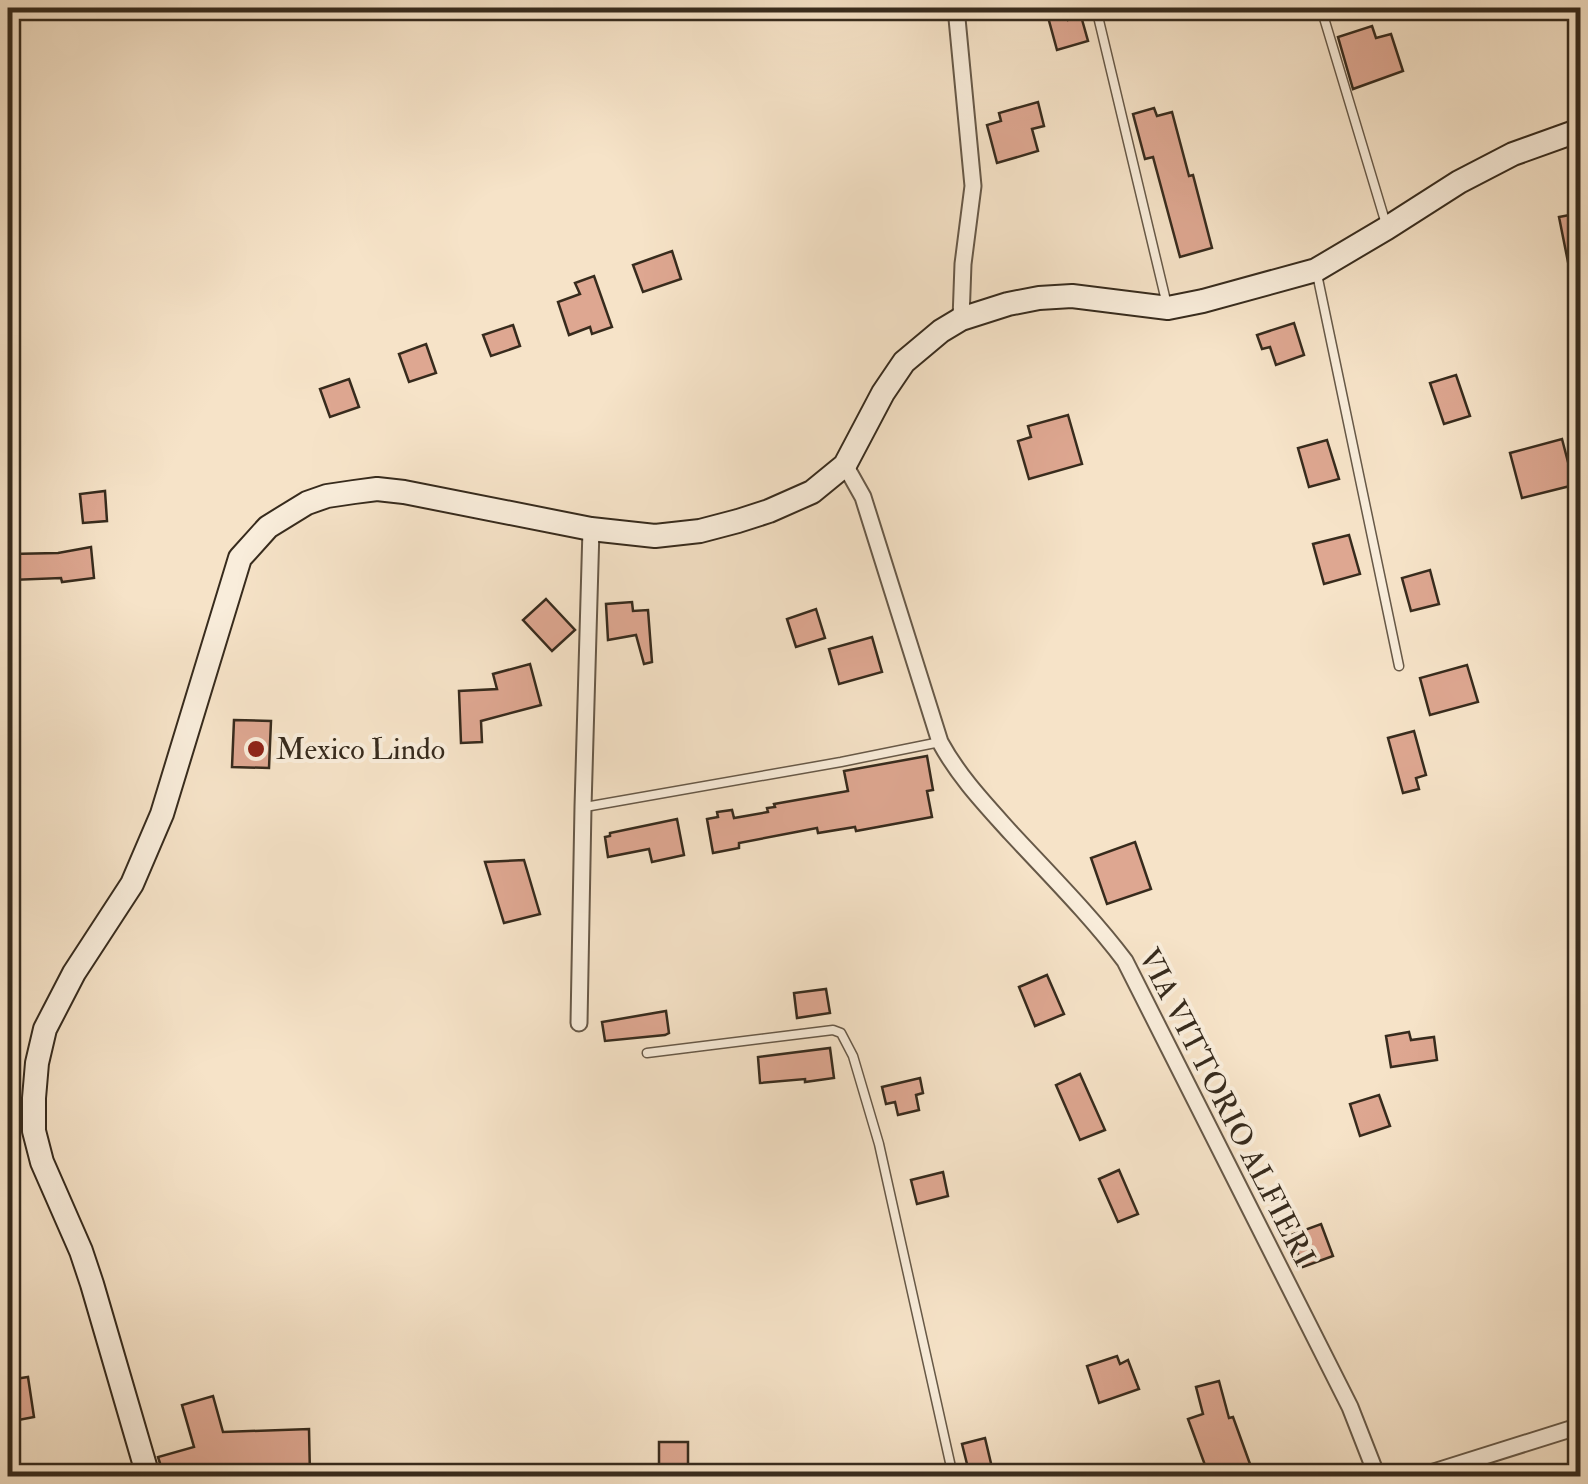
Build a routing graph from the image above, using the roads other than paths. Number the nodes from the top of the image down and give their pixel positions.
1 (956, 8) edge
2 (1096, 8) edge
3 (1321, 8) edge
4 (1580, 130) edge
5 (1387, 228) junction
6 (1316, 270) junction
7 (1168, 308) junction
8 (961, 319) junction
9 (845, 465) junction
10 (591, 529) junction
11 (1399, 666) dead end
12 (940, 742) junction
13 (583, 807) junction
14 (580, 1023) dead end
15 (647, 1054) dead end
16 (1580, 1426) edge
17 (148, 1476) edge
18 (953, 1476) edge
19 (1377, 1476) edge
20 (1424, 1476) edge

1 - 8 street
2 - 7 lane
3 - 5 lane
4 - 5 main road
5 - 6 main road
6 - 7 main road
6 - 11 lane
7 - 8 main road
8 - 9 main road
9 - 10 main road
9 - 12 street, VIA VITTORIO ALFIERI
10 - 13 street
10 - 17 main road
12 - 13 lane
12 - 19 street, VIA VITTORIO ALFIERI
13 - 14 street
15 - 18 lane
16 - 20 street

